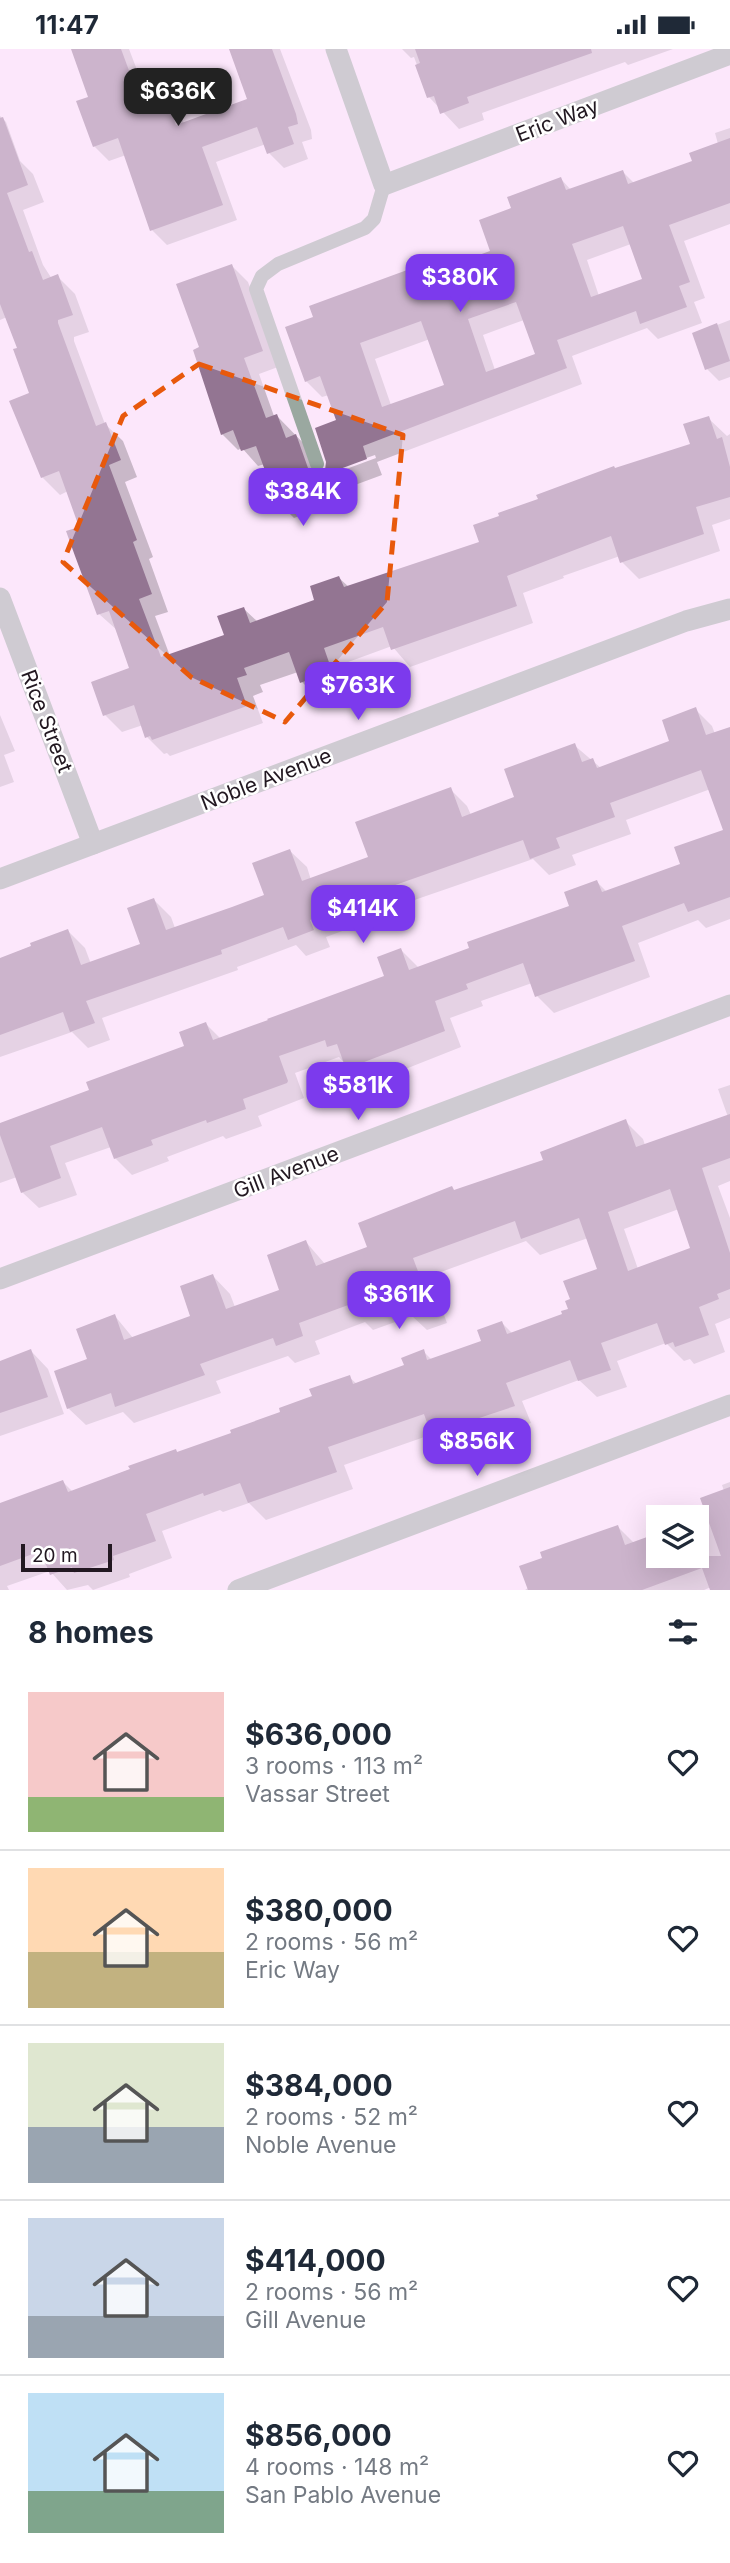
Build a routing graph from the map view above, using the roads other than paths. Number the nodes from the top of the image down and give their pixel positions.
1 (336, 49) edge
2 (730, 54) edge
3 (384, 185) junction
4 (317, 464) dead end
5 (0, 598) edge
6 (730, 609) edge
7 (93, 844) junction
8 (0, 879) edge
9 (730, 1005) edge
10 (0, 1279) edge
11 (730, 1405) edge
12 (238, 1590) edge

1 - 3 street
2 - 3 street, Eric Way
3 - 4 lane
5 - 7 street, Rice Street
6 - 7 street, Noble Avenue
7 - 8 street, Noble Avenue
9 - 10 street, Gill Avenue
11 - 12 street

